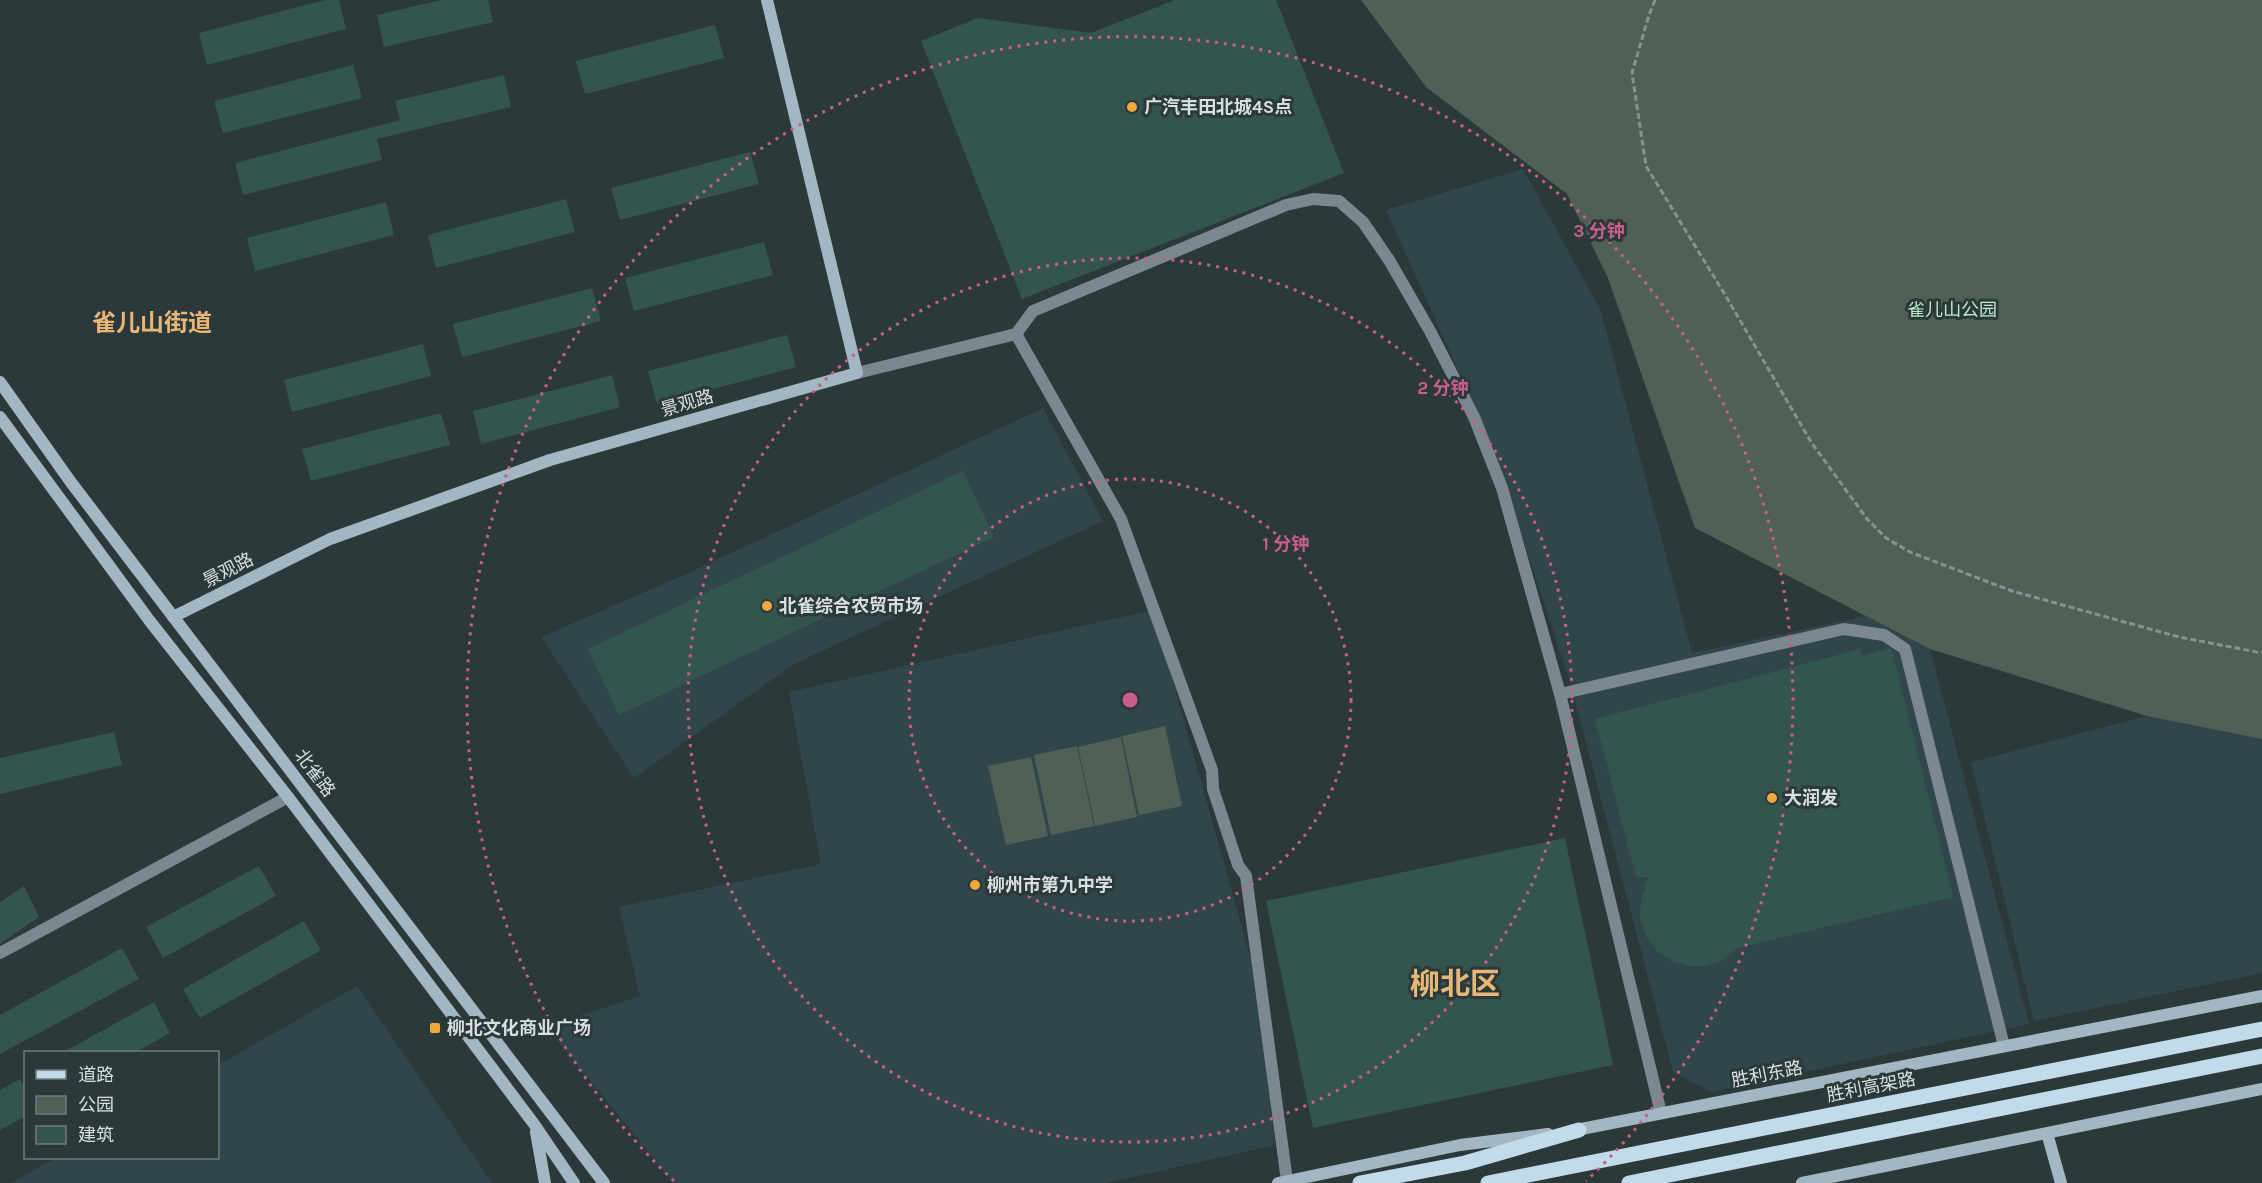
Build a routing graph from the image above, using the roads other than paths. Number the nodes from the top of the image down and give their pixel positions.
1 (767, 0) edge
2 (1016, 334) junction
3 (857, 373) junction
4 (0, 382) edge
5 (0, 417) edge
6 (173, 617) junction
7 (1560, 694) junction
8 (288, 797) junction
9 (0, 952) edge
10 (2262, 996) edge
11 (2262, 1029) edge
12 (2004, 1046) junction
13 (2262, 1056) edge
14 (2262, 1089) edge
15 (1660, 1113) junction
16 (534, 1124) junction
17 (1579, 1130) junction
18 (2047, 1133) junction
19 (1283, 1182) edge
20 (545, 1183) edge
21 (574, 1183) edge
22 (604, 1183) edge
23 (1360, 1183) edge
24 (1488, 1183) edge
25 (1629, 1183) edge
26 (1802, 1183) edge
27 (2061, 1183) edge

1 - 3 street
2 - 3 street
2 - 7 street
2 - 19 street
3 - 6 street, 景观路
4 - 6 street, 北雀路
5 - 8 street, 北雀路
6 - 22 street, 北雀路
7 - 12 street
7 - 15 street
8 - 9 street
8 - 16 street, 北雀路
10 - 12 street, 胜利东路
11 - 24 main road, 胜利高架路
12 - 15 street, 胜利东路
13 - 25 main road
14 - 18 street
15 - 17 street, 胜利东路
16 - 20 street
16 - 21 street, 北雀路
17 - 19 street, 胜利东路
17 - 23 main road
18 - 26 street
18 - 27 street

